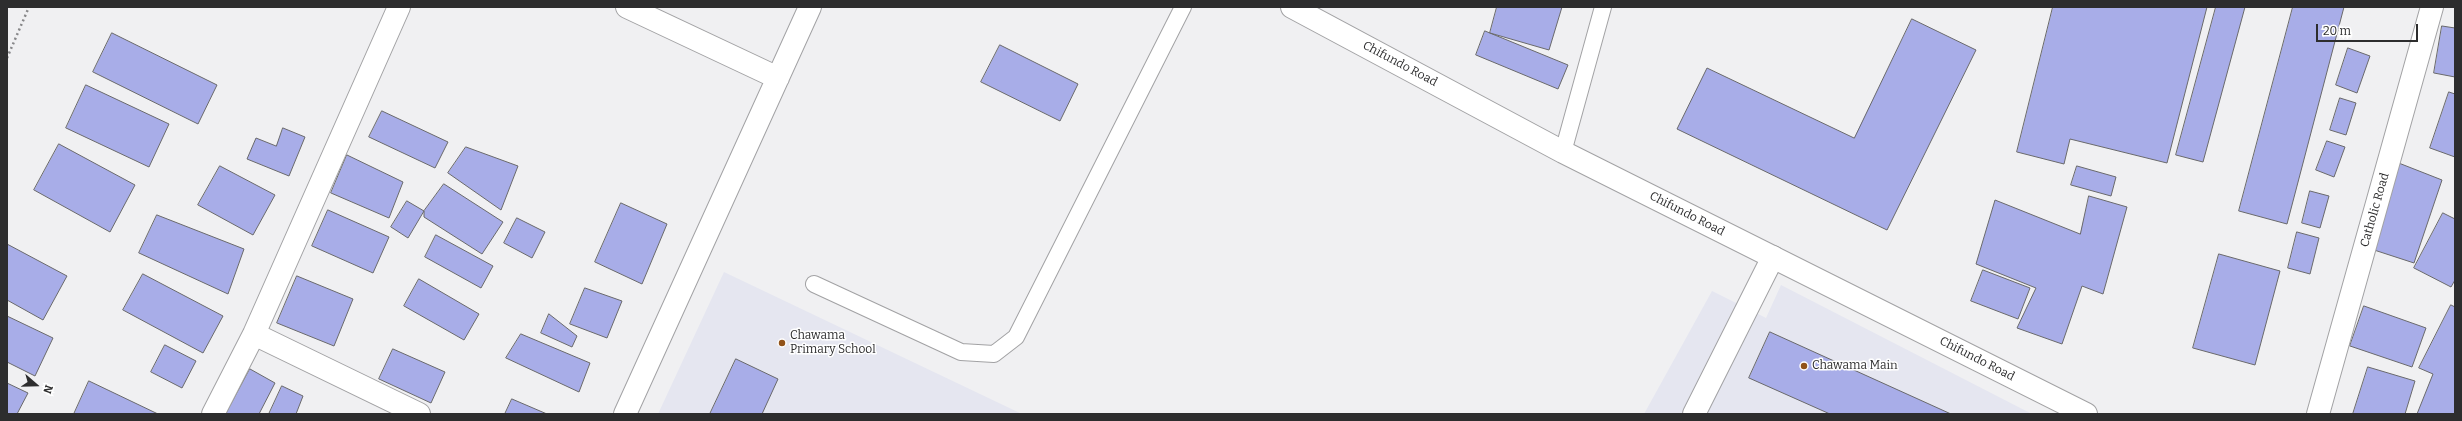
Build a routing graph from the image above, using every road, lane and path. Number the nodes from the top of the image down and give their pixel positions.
1 (29, 7) edge
2 (399, 7) edge
3 (627, 7) edge
4 (810, 7) edge
5 (1183, 7) edge
6 (1292, 7) edge
7 (1604, 7) edge
8 (2432, 7) edge
9 (7, 58) edge
10 (778, 78) junction
11 (1563, 152) junction
12 (1773, 257) junction
13 (814, 284) dead end
14 (254, 334) junction
15 (213, 414) edge
16 (419, 414) edge
17 (625, 414) edge
18 (1694, 414) edge
19 (2086, 414) edge
20 (2318, 414) edge

1 - 9 path
2 - 14 street
3 - 10 street
4 - 10 street
5 - 13 lane
6 - 11 street, Chifundo Road
7 - 11 lane
8 - 20 street, Catholic Road
10 - 17 street
11 - 12 street, Chifundo Road
12 - 18 street
12 - 19 street, Chifundo Road
14 - 15 street
14 - 16 street

